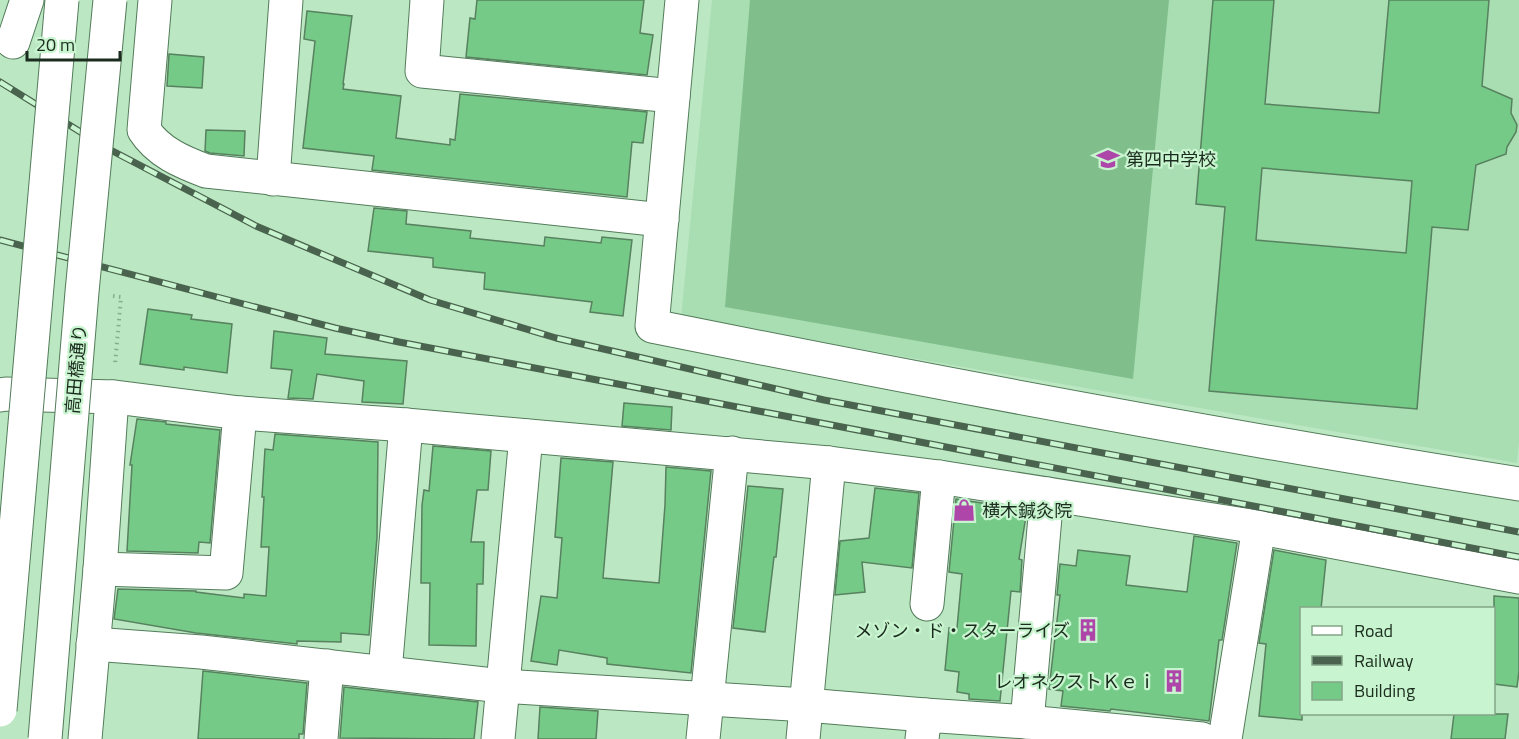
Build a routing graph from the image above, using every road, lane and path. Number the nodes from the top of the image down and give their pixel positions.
1 (27, 0) edge
2 (62, 0) edge
3 (110, 0) edge
4 (154, 0) edge
5 (286, 0) edge
6 (427, 0) edge
7 (682, 0) edge
8 (13, 42) dead end
9 (673, 96) junction
10 (273, 178) junction
11 (662, 220) junction
12 (104, 294) dead end
13 (0, 394) edge
14 (112, 397) junction
15 (240, 413) junction
16 (406, 425) junction
17 (526, 436) junction
18 (732, 453) junction
19 (829, 463) junction
20 (939, 477) junction
21 (1519, 484) edge
22 (1047, 494) junction
23 (1259, 527) junction
24 (100, 569) junction
25 (1519, 577) edge
26 (927, 604) dead end
27 (93, 644) junction
28 (327, 666) junction
29 (385, 672) junction
30 (502, 686) junction
31 (707, 700) junction
32 (806, 705) junction
33 (0, 710) edge
34 (1026, 722) junction
35 (924, 727) edge
36 (45, 739) edge
37 (85, 739) edge
38 (321, 739) edge
39 (498, 739) edge
40 (703, 739) edge
41 (803, 739) edge
42 (1202, 739) edge
43 (1225, 739) edge

1 - 8 main road
2 - 33 main road, bridge
3 - 36 main road, 高田橋通り, bridge
4 - 10 main road
5 - 10 main road
6 - 9 main road
7 - 9 main road
9 - 11 main road
10 - 11 main road
11 - 21 main road
12 - 14 path
13 - 14 main road
14 - 15 main road
14 - 24 main road
15 - 16 main road
15 - 24 main road
16 - 17 main road
16 - 29 main road
17 - 18 main road
17 - 30 main road
18 - 19 main road
18 - 31 main road
19 - 20 main road
19 - 32 main road
20 - 22 main road
20 - 26 main road
22 - 23 main road
22 - 34 main road
23 - 25 main road
23 - 43 main road
24 - 27 main road
27 - 28 main road
27 - 37 main road
28 - 29 main road
28 - 38 main road
29 - 30 main road
30 - 31 main road
30 - 39 main road
31 - 32 main road
31 - 40 main road
32 - 35 main road
32 - 41 main road
34 - 35 main road
34 - 42 main road

